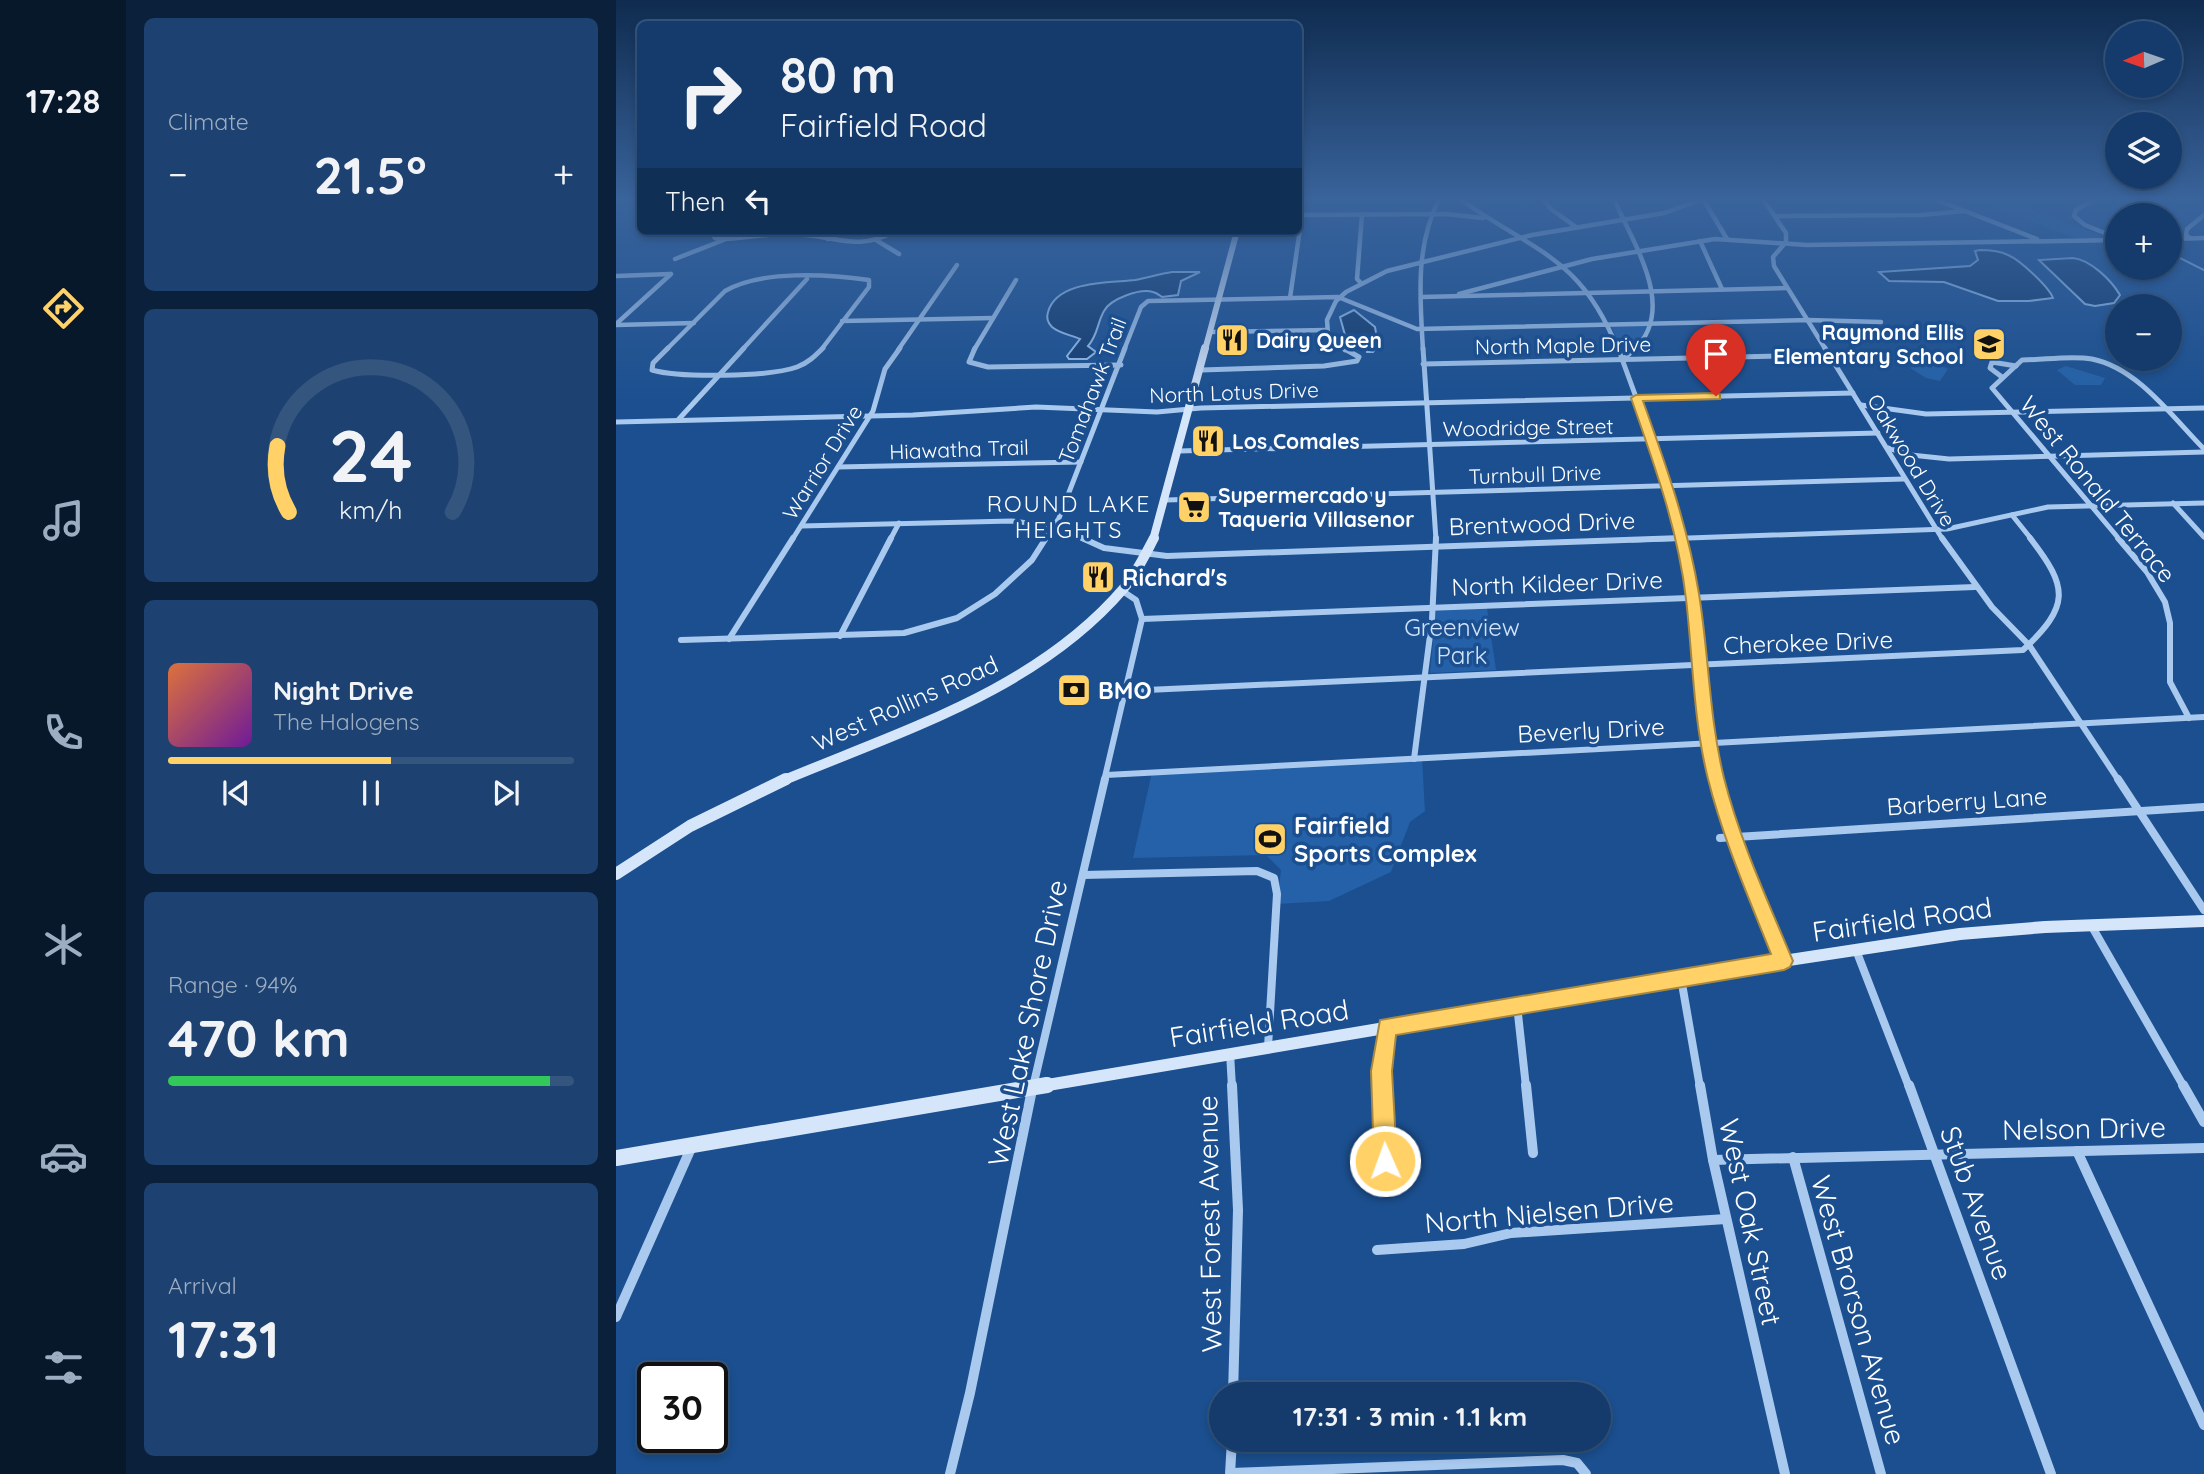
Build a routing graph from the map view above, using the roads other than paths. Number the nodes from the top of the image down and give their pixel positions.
1 (955, 268) edge
2 (1228, 268) edge
3 (1294, 268) edge
4 (1358, 268) edge
5 (1398, 268) edge
6 (1420, 268) edge
7 (1556, 268) edge
8 (1565, 268) edge
9 (1641, 268) edge
10 (1712, 268) edge
11 (1776, 268) edge
12 (616, 276) edge
13 (807, 279) junction
14 (1017, 281) dead end
15 (1361, 283) junction
16 (1787, 288) junction
17 (1722, 289) junction
18 (1650, 290) junction
19 (1587, 292) junction
20 (1459, 294) junction
21 (1340, 297) junction
22 (1421, 297) junction
23 (1290, 298) junction
24 (1220, 299) junction
25 (993, 318) junction
26 (920, 320) junction
27 (1808, 320) junction
28 (842, 321) junction
29 (1881, 322) dead end
30 (694, 323) junction
31 (1652, 323) junction
32 (616, 324) edge
33 (1607, 324) junction
34 (1422, 328) junction
35 (1327, 330) junction
36 (1211, 332) junction
37 (1830, 355) junction
38 (1623, 360) junction
39 (1423, 364) junction
40 (1121, 365) junction
41 (2015, 366) junction
42 (1201, 370) junction
43 (722, 372) junction
44 (2003, 377) junction
45 (1853, 393) junction
46 (1636, 398) junction
47 (1426, 402) junction
48 (1861, 405) junction
49 (2204, 408) edge
50 (1102, 409) junction
51 (1190, 409) junction
52 (2162, 409) junction
53 (2012, 412) junction
54 (870, 416) junction
55 (678, 420) junction
56 (616, 422) edge
57 (1878, 433) junction
58 (1651, 440) junction
59 (1430, 445) junction
60 (1887, 447) junction
61 (2204, 451) edge
62 (1179, 452) junction
63 (2050, 456) junction
64 (1081, 461) junction
65 (838, 467) junction
66 (1904, 479) junction
67 (1667, 486) junction
68 (1434, 492) junction
69 (1166, 500) junction
70 (2173, 503) junction
71 (2204, 503) edge
72 (2091, 504) junction
73 (2012, 515) junction
74 (899, 523) junction
75 (801, 526) junction
76 (1054, 526) junction
77 (1936, 529) junction
78 (2204, 537) edge
79 (1683, 538) junction
80 (1436, 546) junction
81 (1147, 555) junction
82 (1975, 587) junction
83 (1121, 590) junction
84 (1693, 597) junction
85 (1433, 607) junction
86 (1142, 620) junction
87 (840, 636) junction
88 (729, 639) junction
89 (681, 640) dead end
90 (2029, 645) junction
91 (1699, 665) junction
92 (1425, 677) junction
93 (1125, 691) junction
94 (2204, 717) edge
95 (2189, 718) junction
96 (2080, 724) junction
97 (1709, 743) junction
98 (1413, 758) junction
99 (1106, 775) junction
100 (2204, 807) edge
101 (2138, 811) junction
102 (1733, 836) junction
103 (1720, 838) dead end
104 (616, 874) edge
105 (1083, 875) junction
106 (2204, 909) edge
107 (2204, 921) edge
108 (2091, 925) junction
109 (1856, 950) junction
110 (1784, 961) junction
111 (1681, 978) junction
112 (1517, 1005) junction
113 (1387, 1027) junction
114 (1268, 1047) junction
115 (1230, 1053) junction
116 (1033, 1086) junction
117 (2204, 1122) edge
118 (692, 1145) junction
119 (2204, 1148) edge
120 (2077, 1151) junction
121 (1533, 1153) dead end
122 (1935, 1153) junction
123 (1793, 1157) junction
124 (616, 1158) edge
125 (1713, 1160) junction
126 (1385, 1161) dead end
127 (1726, 1219) junction
128 (1377, 1250) dead end
129 (616, 1317) edge
130 (1233, 1382) edge
131 (2204, 1425) edge
132 (1231, 1452) edge
133 (1586, 1473) edge
134 (950, 1474) edge
135 (1230, 1474) edge
136 (1785, 1474) edge
137 (1881, 1474) edge
138 (2051, 1474) edge

1 - 26 street, Warrior Drive
2 - 24 main road, West Rollins Road
3 - 23 street
4 - 15 street
5 - 15 street
6 - 22 street
7 - 20 street
8 - 19 street
9 - 18 street
10 - 17 street
11 - 16 street, Oakwood Drive
12 - 32 street
13 - 28 street
13 - 30 street
13 - 43 street
14 - 25 street
15 - 21 street
16 - 17 street
16 - 27 street, Oakwood Drive
17 - 18 street
18 - 19 street
18 - 31 street
19 - 20 street
19 - 33 street
20 - 22 street
21 - 23 street
21 - 34 street
21 - 35 street
22 - 34 street
23 - 24 street
24 - 36 main road, West Rollins Road
24 - 40 street, Tomahawk Trail
25 - 26 street
25 - 40 street
26 - 28 street
26 - 54 street, Warrior Drive
27 - 29 street
27 - 31 street
27 - 37 street, Oakwood Drive
28 - 43 street
30 - 32 street
30 - 43 street
31 - 33 street
31 - 38 street
33 - 34 street
33 - 38 street
34 - 39 street
35 - 36 street
35 - 42 street
36 - 42 main road, West Rollins Road
37 - 38 street, North Maple Drive
37 - 45 street, Oakwood Drive
38 - 39 street, North Maple Drive
38 - 46 street
39 - 47 street
40 - 50 street, Tomahawk Trail
41 - 44 street, West Ronald Terrace
41 - 44 street
41 - 52 street, West Ronald Terrace
42 - 51 main road, West Rollins Road
43 - 55 street
44 - 53 street, West Ronald Terrace
45 - 46 street, North Lotus Drive
45 - 48 street, Oakwood Drive
46 - 47 street, North Lotus Drive
46 - 58 street
47 - 51 street, North Lotus Drive
47 - 59 street
48 - 53 street
48 - 57 street, Oakwood Drive
49 - 52 street
50 - 51 street, North Lotus Drive
50 - 54 street, North Lotus Drive
50 - 64 street, Tomahawk Trail
51 - 62 main road, West Rollins Road
52 - 53 street
52 - 61 street
53 - 63 street, West Ronald Terrace
54 - 55 street, North Lotus Drive
54 - 65 street, Warrior Drive
55 - 56 street, North Lotus Drive
57 - 58 street, Woodridge Street
57 - 60 street, Oakwood Drive
58 - 59 street, Woodridge Street
58 - 67 street
59 - 62 street, Woodridge Street
59 - 68 street
60 - 63 street
60 - 66 street, Oakwood Drive
61 - 63 street
62 - 69 main road, West Rollins Road
63 - 72 street, West Ronald Terrace
64 - 65 street, Hiawatha Trail
64 - 76 street, Tomahawk Trail
65 - 75 street, Warrior Drive
66 - 67 street, Turnbull Drive
66 - 77 street, Oakwood Drive
67 - 68 street, Turnbull Drive
67 - 79 street
68 - 69 street, Turnbull Drive
68 - 80 street
69 - 81 main road, West Rollins Road
70 - 71 street, Brentwood Drive
70 - 72 street, Brentwood Drive
70 - 78 street
72 - 73 street, Brentwood Drive
72 - 95 street, West Ronald Terrace
73 - 77 street, Brentwood Drive
73 - 90 street
74 - 75 street, Brentwood Drive
74 - 76 street, Brentwood Drive
74 - 87 street
75 - 88 street, Warrior Drive
76 - 81 street, Brentwood Drive
76 - 87 street, Tomahawk Trail
77 - 79 street, Brentwood Drive
77 - 82 street, Oakwood Drive
79 - 80 street, Brentwood Drive
79 - 84 street
80 - 81 street, Brentwood Drive
80 - 85 street
81 - 83 main road, West Rollins Road
82 - 84 street, North Kildeer Drive
82 - 90 street, Oakwood Drive
83 - 86 street
83 - 104 main road, West Rollins Road
84 - 85 street, North Kildeer Drive
84 - 91 street
85 - 86 street, North Kildeer Drive
85 - 92 street
86 - 93 street, West Lake Shore Drive
87 - 88 street, Tomahawk Trail
88 - 89 street, Tomahawk Trail
90 - 91 street, Cherokee Drive
90 - 96 street, Oakwood Drive
91 - 92 street, Cherokee Drive
91 - 97 street
92 - 93 street, Cherokee Drive
92 - 98 street
93 - 99 street, West Lake Shore Drive
94 - 95 street, Beverly Drive
95 - 96 street, Beverly Drive
96 - 97 street, Beverly Drive
96 - 101 street, Oakwood Drive
97 - 98 street, Beverly Drive
97 - 102 street
98 - 99 street, Beverly Drive
99 - 105 street, West Lake Shore Drive
100 - 101 street, Barberry Lane
101 - 102 street, Barberry Lane
101 - 106 street, Oakwood Drive
102 - 103 street, Barberry Lane
102 - 110 street
105 - 114 street
105 - 116 street, West Lake Shore Drive
107 - 108 main road, Fairfield Road
108 - 109 main road, Fairfield Road
108 - 117 street
109 - 110 main road, Fairfield Road
109 - 122 street, Stub Avenue
110 - 111 main road, Fairfield Road
111 - 112 main road, Fairfield Road
111 - 125 street, West Oak Street
112 - 113 main road, Fairfield Road
112 - 121 street
113 - 114 main road, Fairfield Road
113 - 126 street
114 - 115 main road, Fairfield Road
115 - 116 main road, Fairfield Road
115 - 130 street, West Forest Avenue
116 - 118 main road, Fairfield Road
116 - 134 street, West Lake Shore Drive
118 - 124 main road, Fairfield Road
118 - 129 street
119 - 120 street, Nelson Drive
120 - 122 street, Nelson Drive
120 - 131 street
122 - 123 street, Nelson Drive
122 - 138 street, Stub Avenue
123 - 125 street, Nelson Drive
123 - 137 street, West Brorson Avenue
125 - 127 street, West Oak Street
127 - 128 street, North Nielsen Drive
127 - 136 street, West Oak Street
132 - 135 street
133 - 135 street

